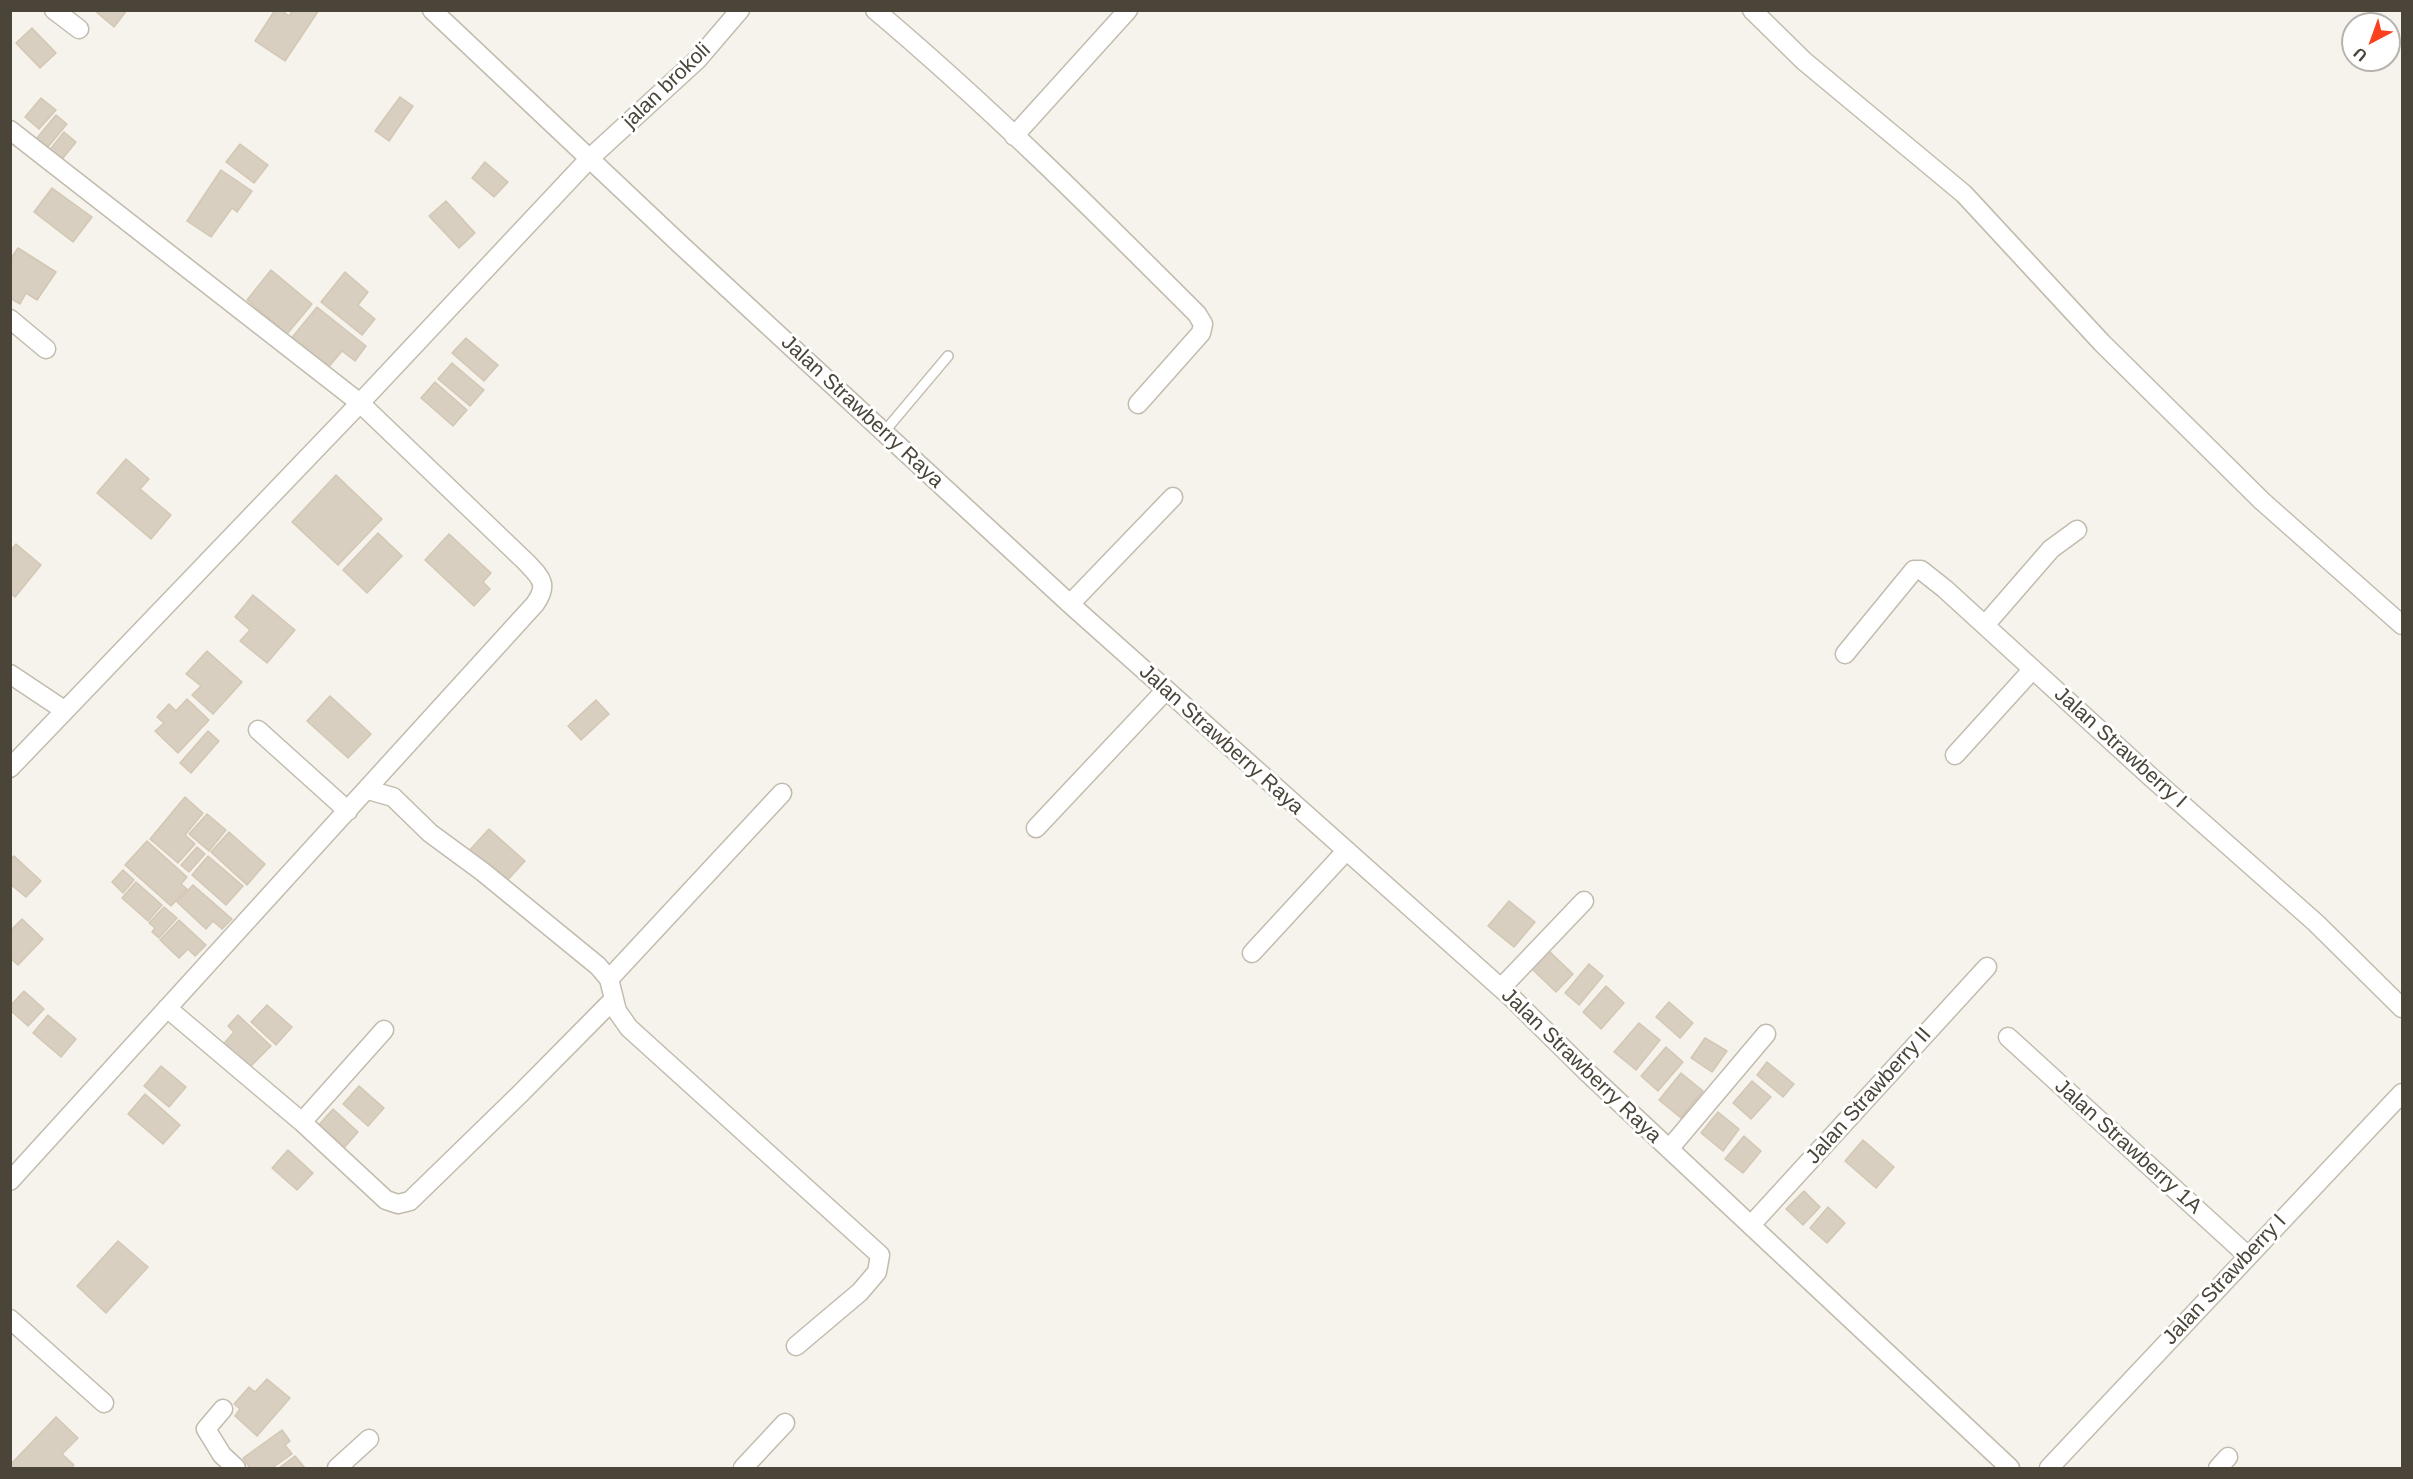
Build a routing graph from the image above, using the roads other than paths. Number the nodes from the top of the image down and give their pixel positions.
1 (54, 10) edge
2 (432, 10) edge
3 (740, 10) edge
4 (875, 10) edge
5 (1128, 10) edge
6 (1752, 10) edge
7 (79, 29) dead end
8 (10, 130) edge
9 (1014, 136) junction
10 (590, 158) junction
11 (10, 319) edge
12 (46, 349) dead end
13 (948, 356) dead end
14 (360, 402) junction
15 (1138, 404) dead end
16 (884, 432) junction
17 (1173, 496) dead end
18 (2078, 530) dead end
19 (1070, 604) junction
20 (1985, 625) junction
21 (2403, 625) edge
22 (1845, 654) dead end
23 (2032, 669) junction
24 (10, 674) edge
25 (1164, 691) junction
26 (64, 710) junction
27 (258, 730) dead end
28 (1954, 755) dead end
29 (10, 768) edge
30 (368, 790) junction
31 (782, 793) dead end
32 (348, 811) junction
33 (1036, 828) dead end
34 (1346, 851) junction
35 (1584, 901) dead end
36 (1252, 953) dead end
37 (1987, 967) dead end
38 (609, 979) junction
39 (1501, 988) junction
40 (613, 999) junction
41 (166, 1008) junction
42 (2403, 1008) edge
43 (384, 1030) dead end
44 (1766, 1034) dead end
45 (2008, 1037) dead end
46 (2403, 1093) edge
47 (302, 1122) junction
48 (1668, 1149) junction
49 (10, 1181) edge
50 (1752, 1225) junction
51 (2248, 1256) junction
52 (10, 1319) edge
53 (796, 1346) dead end
54 (104, 1403) dead end
55 (223, 1409) dead end
56 (785, 1423) dead end
57 (369, 1439) dead end
58 (236, 1468) edge
59 (337, 1468) edge
60 (743, 1468) edge
61 (2010, 1468) edge
62 (2049, 1468) edge

1 - 7 street
2 - 10 street, Jalan Strawberry Raya
3 - 10 street, jalan brokoli
4 - 9 street
5 - 9 street
6 - 21 street
8 - 14 street
9 - 15 street
10 - 14 street, jalan brokoli
10 - 16 street, Jalan Strawberry Raya
11 - 12 street
13 - 16 lane
14 - 26 street, jalan brokoli
14 - 30 street
16 - 19 street, Jalan Strawberry Raya
17 - 19 street
18 - 20 street
19 - 25 street, Jalan Strawberry Raya
20 - 22 street, Jalan Strawberry I
20 - 23 street, Jalan Strawberry I
23 - 28 street
23 - 42 street, Jalan Strawberry I
24 - 26 street
25 - 33 street
25 - 34 street, Jalan Strawberry Raya
26 - 29 street, jalan brokoli
27 - 32 street
30 - 32 street
30 - 38 street
31 - 38 street
32 - 41 street
34 - 36 street
34 - 39 street, Jalan Strawberry Raya
35 - 39 street
37 - 50 street, Jalan Strawberry II
38 - 40 street
39 - 48 street, Jalan Strawberry Raya
40 - 47 street
40 - 53 street
41 - 47 street
41 - 49 street
43 - 47 street
44 - 48 street
45 - 51 street, Jalan Strawberry 1A
46 - 51 street, Jalan Strawberry I
48 - 50 street, Jalan Strawberry Raya
50 - 61 street, Jalan Strawberry Raya
51 - 62 street, Jalan Strawberry I
52 - 54 street
55 - 58 street
56 - 60 street
57 - 59 street

